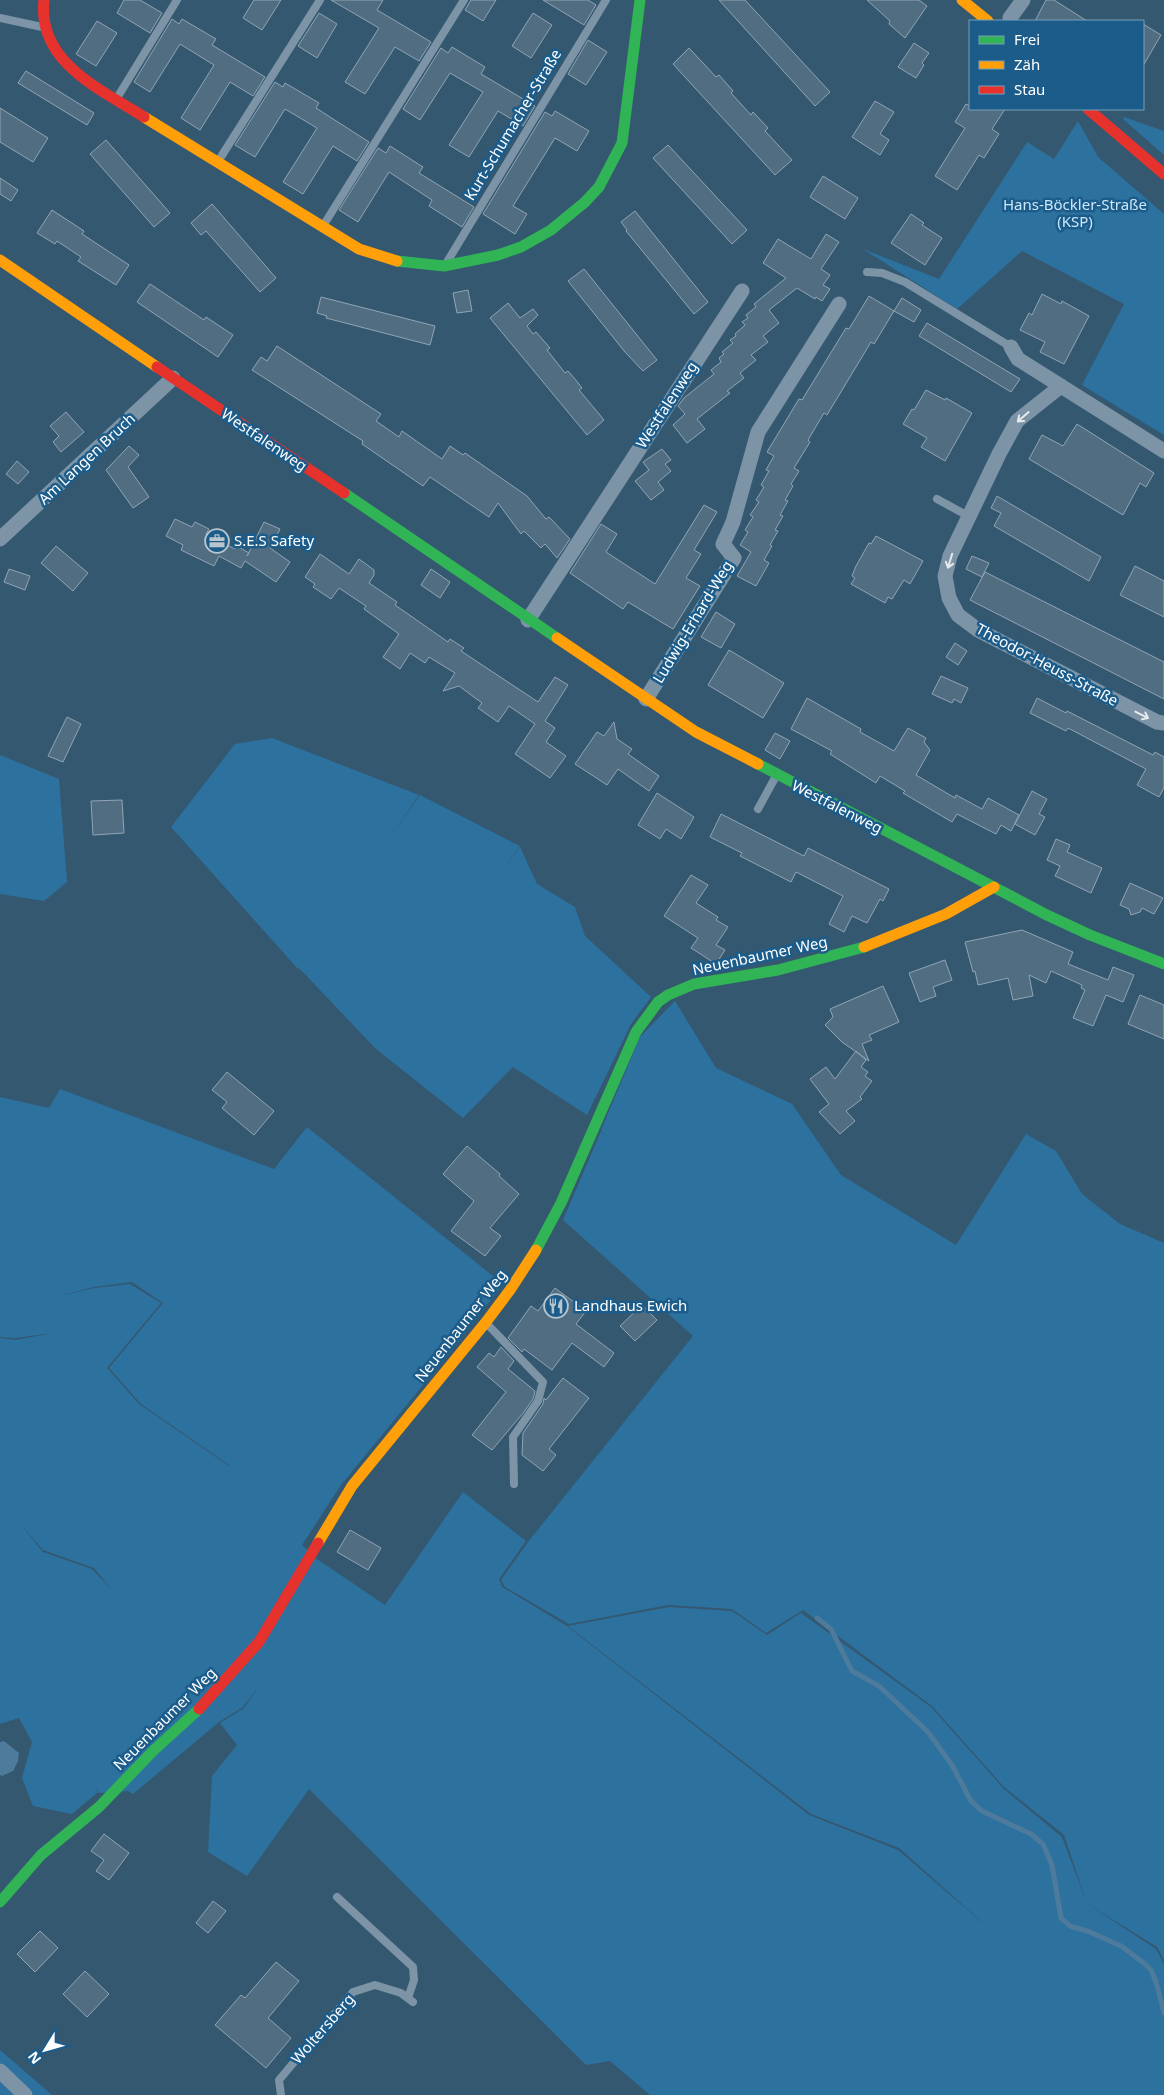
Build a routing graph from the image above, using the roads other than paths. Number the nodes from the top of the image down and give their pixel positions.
1 (44, 0) edge
2 (177, 0) edge
3 (320, 0) edge
4 (464, 0) edge
5 (606, 0) edge
6 (640, 0) edge
7 (962, 0) edge
8 (1023, 0) edge
9 (0, 18) edge
10 (1010, 18) dead end
11 (987, 20) edge
12 (43, 27) junction
13 (116, 99) junction
14 (1089, 110) edge
15 (218, 162) junction
16 (1164, 174) edge
17 (322, 228) junction
18 (0, 260) edge
19 (444, 266) junction
20 (867, 272) dead end
21 (742, 291) dead end
22 (839, 304) dead end
23 (1012, 347) joint
24 (173, 378) junction
25 (1061, 386) junction
26 (1164, 450) edge
27 (937, 499) dead end
28 (970, 517) junction
29 (0, 539) edge
30 (528, 620) junction
31 (646, 699) junction
32 (1164, 724) edge
33 (776, 776) junction
34 (758, 809) dead end
35 (994, 887) junction
36 (1164, 964) edge
37 (486, 1322) junction
38 (514, 1484) dead end
39 (337, 1897) dead end
40 (0, 1902) edge
41 (0, 2071) edge
42 (25, 2095) edge
43 (281, 2095) edge

1 - 12 street
2 - 13 lane
3 - 15 lane
4 - 17 lane
5 - 19 lane, Kurt-Schumacher-Straße
6 - 19 street
7 - 11 street
8 - 10 street
9 - 12 lane
12 - 13 street
13 - 15 street
14 - 16 street
15 - 17 street
17 - 19 street
18 - 24 street, Westfalenweg
20 - 23 lane
21 - 30 street, Westfalenweg
22 - 31 street, Ludwig-Erhard-Weg
23 - 25 street
24 - 29 street, Am Langen Bruch
24 - 30 street, Westfalenweg
25 - 26 street
25 -> 28 street, Theodor-Heuss-Straße
27 - 28 lane
28 -> 32 street, Theodor-Heuss-Straße
30 - 31 street, Westfalenweg
31 - 33 street, Westfalenweg
33 - 34 lane
33 - 35 street, Westfalenweg
35 - 36 street, Westfalenweg
35 - 37 street, Neuenbaumer Weg
37 - 38 lane
37 - 40 street, Neuenbaumer Weg
39 - 43 lane, Woltersberg
41 - 42 street

